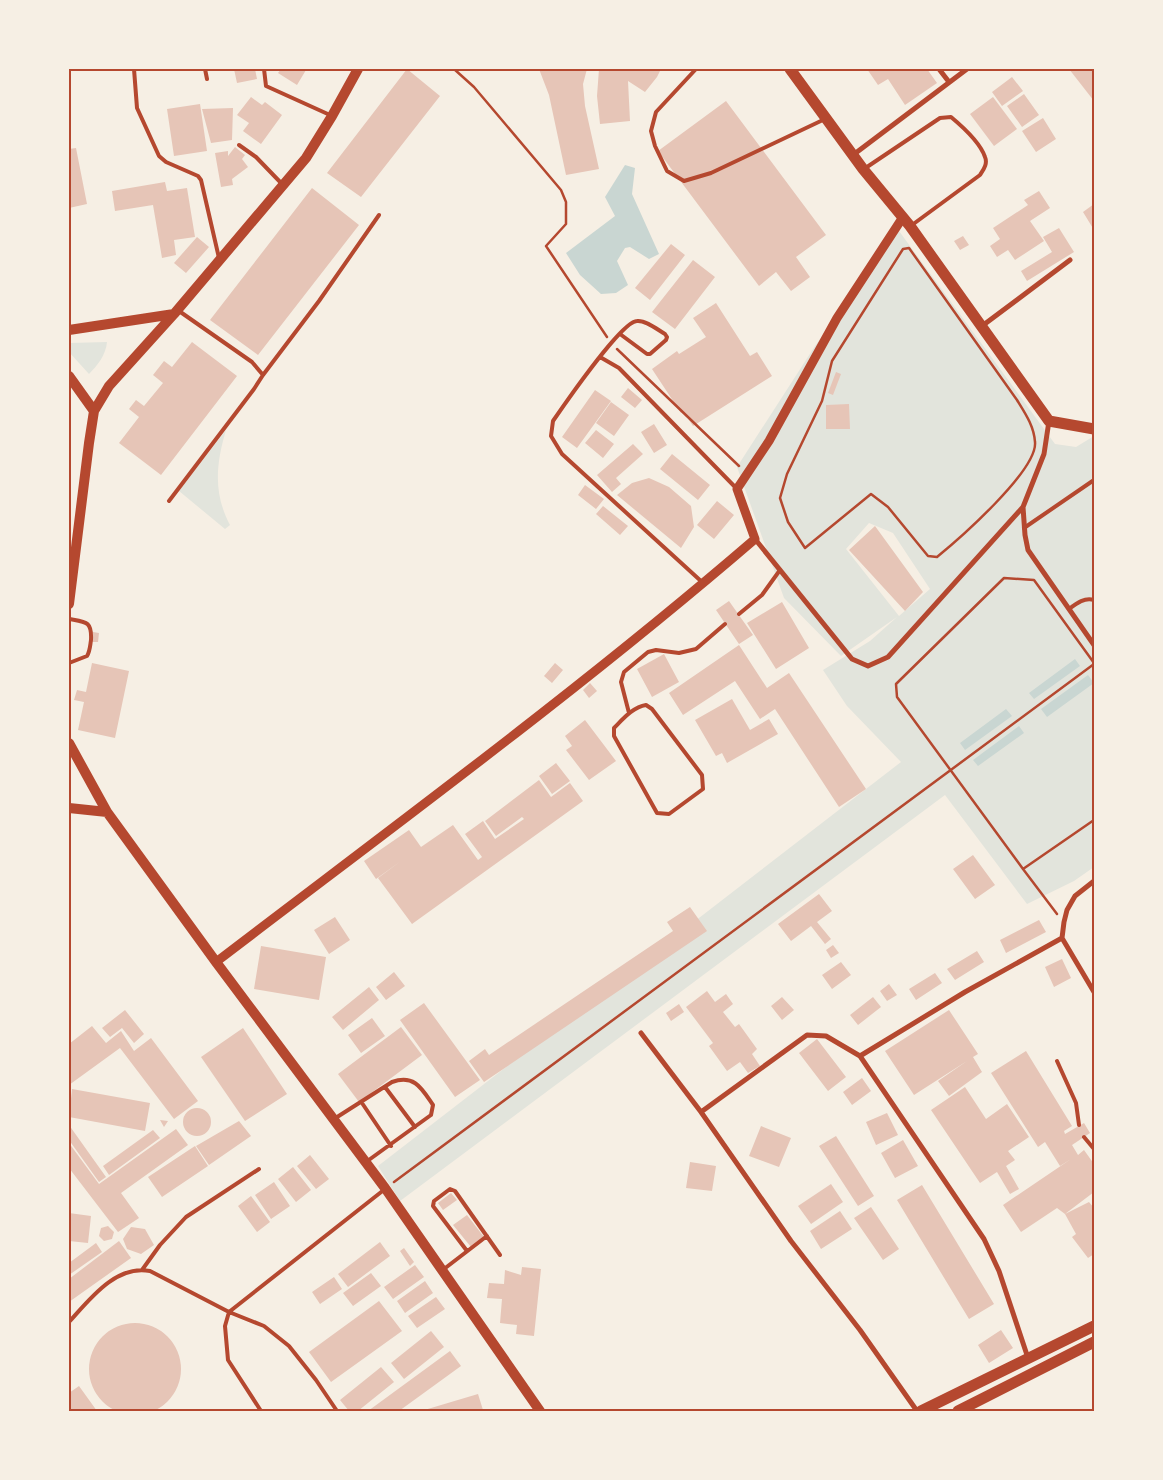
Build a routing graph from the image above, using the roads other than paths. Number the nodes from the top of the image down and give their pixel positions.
1 (134, 69) edge
2 (205, 69) edge
3 (264, 69) edge
4 (358, 69) edge
5 (696, 69) edge
6 (790, 69) edge
7 (939, 69) edge
8 (967, 69) edge
9 (208, 79) dead end
10 (949, 82) junction
11 (332, 116) junction
12 (826, 118) junction
13 (238, 145) dead end
14 (853, 155) junction
15 (863, 169) junction
16 (283, 185) junction
17 (379, 215) dead end
18 (907, 222) junction
19 (219, 260) junction
20 (1070, 260) dead end
21 (175, 312) junction
22 (982, 326) junction
23 (69, 330) edge
24 (620, 334) junction
25 (600, 357) junction
26 (263, 375) junction
27 (69, 376) edge
28 (94, 411) junction
29 (1049, 421) junction
30 (1094, 429) edge
31 (1094, 480) edge
32 (737, 489) junction
33 (169, 501) dead end
34 (1022, 507) junction
35 (1024, 528) junction
36 (755, 539) junction
37 (780, 570) junction
38 (703, 584) junction
39 (1094, 600) edge
40 (69, 604) edge
41 (1069, 609) junction
42 (738, 614) dead end
43 (69, 619) edge
44 (726, 624) dead end
45 (1094, 645) edge
46 (69, 662) edge
47 (629, 713) junction
48 (69, 743) edge
49 (69, 808) edge
50 (107, 812) junction
51 (1094, 881) edge
52 (1062, 938) junction
53 (216, 962) junction
54 (1094, 992) edge
55 (641, 1033) dead end
56 (860, 1056) junction
57 (1057, 1061) dead end
58 (385, 1087) junction
59 (362, 1103) junction
60 (701, 1112) junction
61 (334, 1120) junction
62 (1079, 1125) dead end
63 (415, 1127) junction
64 (1084, 1137) dead end
65 (390, 1146) junction
66 (1094, 1149) edge
67 (366, 1162) junction
68 (259, 1169) dead end
69 (385, 1188) junction
70 (487, 1236) junction
71 (467, 1251) junction
72 (500, 1255) dead end
73 (142, 1270) junction
74 (442, 1271) junction
75 (229, 1312) junction
76 (69, 1322) edge
77 (1094, 1326) edge
78 (1094, 1342) edge
79 (1028, 1358) junction
80 (260, 1411) edge
81 (337, 1411) edge
82 (540, 1411) edge
83 (916, 1411) edge
84 (921, 1411) edge
85 (958, 1411) edge

1 - 19 lane
2 - 9 lane
3 - 11 lane
4 - 11 main road
5 - 12 lane
6 - 12 main road
7 - 10 street
8 - 10 street
10 - 14 street
11 - 16 main road
12 - 14 main road
13 - 16 lane
14 - 15 main road
15 - 18 main road
15 - 18 lane
16 - 19 main road
17 - 26 lane
18 - 22 main road
18 - 32 street
19 - 21 main road
20 - 22 street
21 - 23 main road
21 - 26 lane
21 - 28 main road
22 - 29 main road
24 - 24 lane
24 - 25 lane
25 - 32 lane
25 - 38 lane
26 - 33 lane
27 - 28 main road
28 - 40 main road
29 - 30 main road
29 - 34 street
31 - 35 lane
32 - 36 street
34 - 35 street
34 - 37 street
35 - 41 street
36 - 37 street
36 - 38 street
37 - 42 lane
38 - 53 street
39 - 41 lane
41 - 45 street
43 - 46 lane
44 - 47 lane
47 - 47 lane
48 - 50 main road
49 - 50 main road
50 - 53 main road
51 - 52 street
52 - 54 street
52 - 56 street
53 - 61 main road
55 - 60 street
56 - 60 street
56 - 79 street
57 - 62 lane
58 - 59 lane
58 - 63 lane
58 - 63 lane
59 - 61 lane
59 - 65 lane
60 - 83 street
61 - 67 main road
63 - 65 lane
64 - 66 lane
65 - 67 lane
67 - 69 main road
68 - 73 lane
69 - 74 main road
69 - 75 lane
70 - 71 lane
70 - 71 lane
70 - 72 lane
71 - 74 lane
73 - 75 lane
73 - 76 lane
74 - 82 main road
75 - 80 lane
75 - 81 lane
77 - 79 main road
78 - 85 main road
79 - 84 main road

